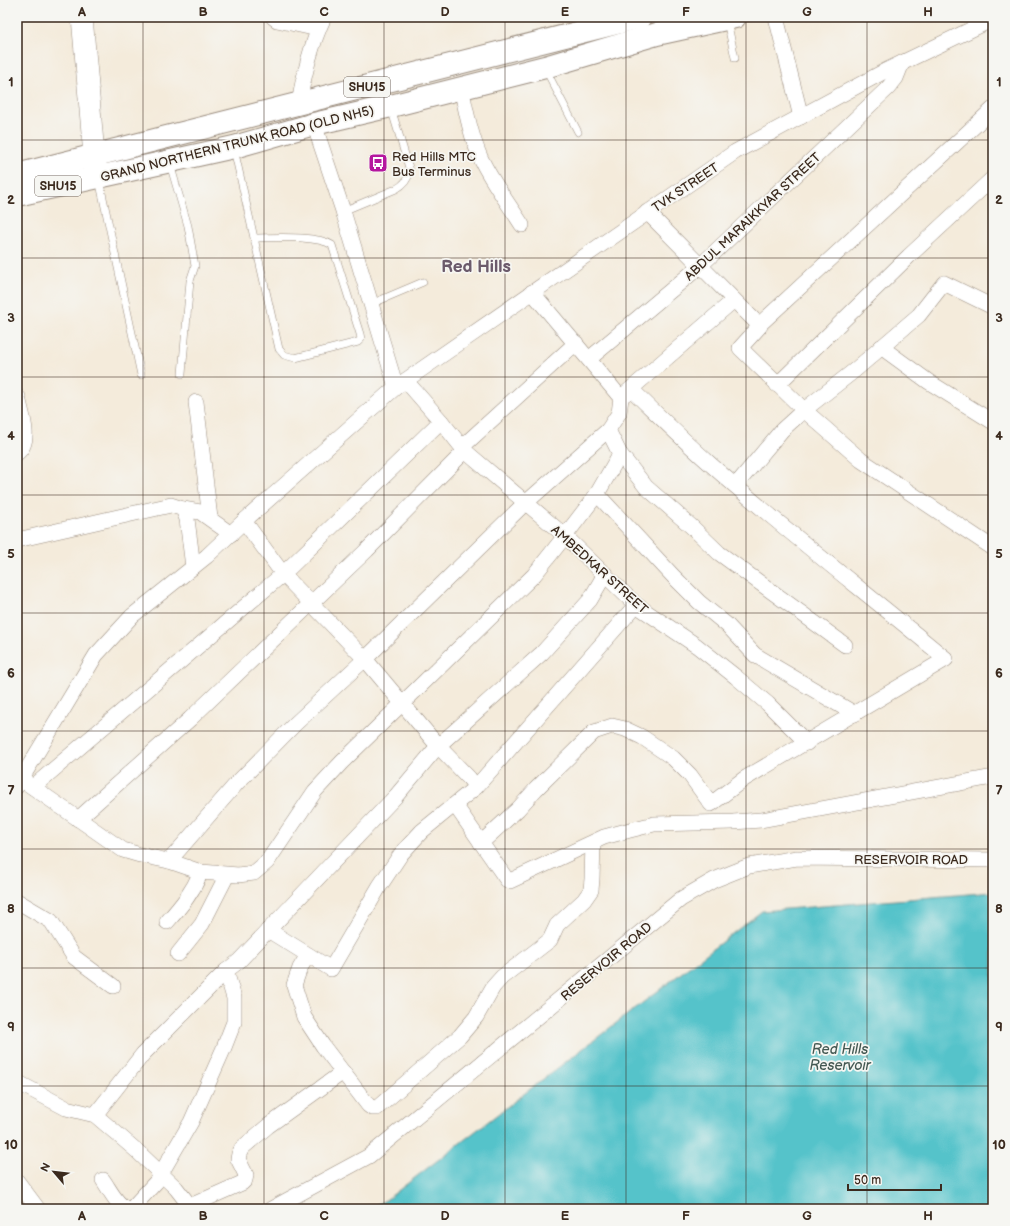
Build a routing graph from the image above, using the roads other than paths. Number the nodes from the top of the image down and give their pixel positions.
1 (82, 17) edge
2 (273, 17) edge
3 (640, 17) edge
4 (776, 17) edge
5 (729, 18) edge
6 (993, 19) edge
7 (321, 23) edge
8 (735, 58) dead end
9 (902, 63) junction
10 (544, 67) junction
11 (461, 87) junction
12 (299, 104) junction
13 (391, 106) junction
14 (993, 109) edge
15 (801, 117) junction
16 (314, 124) junction
17 (578, 132) dead end
18 (234, 146) junction
19 (94, 155) junction
20 (169, 160) junction
21 (17, 175) edge
22 (98, 176) junction
23 (993, 178) edge
24 (17, 195) edge
25 (343, 211) junction
26 (647, 212) junction
27 (522, 225) dead end
28 (254, 238) junction
29 (700, 266) junction
30 (423, 282) dead end
31 (532, 292) junction
32 (734, 300) junction
33 (371, 304) junction
34 (993, 307) edge
35 (759, 325) junction
36 (576, 343) junction
37 (881, 347) junction
38 (589, 359) junction
39 (182, 374) dead end
40 (141, 375) dead end
41 (401, 384) junction
42 (777, 385) junction
43 (626, 393) junction
44 (18, 397) dead end
45 (196, 402) dead end
46 (804, 410) junction
47 (441, 421) junction
48 (993, 422) edge
49 (608, 430) junction
50 (463, 449) junction
51 (17, 453) edge
52 (620, 454) junction
53 (736, 485) junction
54 (597, 494) junction
55 (525, 503) junction
56 (183, 509) junction
57 (210, 518) junction
58 (244, 521) junction
59 (231, 534) junction
60 (565, 536) junction
61 (17, 540) edge
62 (993, 548) edge
63 (193, 567) junction
64 (283, 574) junction
65 (605, 574) junction
66 (312, 603) junction
67 (636, 605) junction
68 (845, 645) dead end
69 (365, 659) junction
70 (403, 703) junction
71 (855, 714) junction
72 (807, 743) junction
73 (438, 746) junction
74 (993, 777) edge
75 (24, 784) edge
76 (476, 787) junction
77 (455, 805) junction
78 (78, 819) junction
79 (593, 842) junction
80 (481, 843) junction
81 (169, 860) junction
82 (993, 860) edge
83 (201, 872) junction
84 (227, 875) junction
85 (17, 901) edge
86 (167, 922) dead end
87 (268, 930) junction
88 (178, 954) dead end
89 (308, 955) junction
90 (226, 971) junction
91 (113, 986) dead end
92 (343, 1072) junction
93 (17, 1082) edge
94 (95, 1115) junction
95 (161, 1174) junction
96 (103, 1180) dead end
97 (17, 1181) edge
98 (38, 1209) edge
99 (129, 1209) edge
100 (272, 1209) edge

1 - 19 street
2 - 7 street
3 - 12 main road, GRAND NORTHERN TRUNK ROAD (OLD NH5) / SHU15
4 - 15 street
5 - 8 lane
5 - 10 main road, GRAND NORTHERN TRUNK ROAD (OLD NH5) / SHU15
6 - 9 street, TVK STREET
7 - 12 street
9 - 15 street, TVK STREET
9 - 29 street, ABDUL MARAIKKYAR STREET
10 - 11 main road, GRAND NORTHERN TRUNK ROAD (OLD NH5) / SHU15
10 - 17 lane
11 - 13 main road, GRAND NORTHERN TRUNK ROAD (OLD NH5) / SHU15
11 - 27 street
12 - 19 main road, GRAND NORTHERN TRUNK ROAD (OLD NH5) / SHU15
13 - 16 main road, GRAND NORTHERN TRUNK ROAD (OLD NH5) / SHU15
13 - 25 lane
14 - 35 street
15 - 26 street, TVK STREET
16 - 18 main road, GRAND NORTHERN TRUNK ROAD (OLD NH5) / SHU15
16 - 25 street
18 - 20 main road, GRAND NORTHERN TRUNK ROAD (OLD NH5) / SHU15
18 - 28 lane
19 - 21 main road, GRAND NORTHERN TRUNK ROAD (OLD NH5) / SHU15
19 - 22 street
20 - 22 main road, GRAND NORTHERN TRUNK ROAD (OLD NH5) / SHU15
20 - 39 lane
22 - 24 main road, GRAND NORTHERN TRUNK ROAD (OLD NH5) / SHU15
22 - 40 lane
23 - 42 street
25 - 33 street
26 - 29 street
26 - 31 street, TVK STREET
28 - 28 lane
29 - 32 street
29 - 38 street, ABDUL MARAIKKYAR STREET
30 - 33 lane
31 - 36 street
31 - 41 street, TVK STREET
32 - 35 street
32 - 43 street
33 - 41 street
34 - 37 street
35 - 42 street
36 - 38 street
36 - 50 street
37 - 46 street
37 - 48 street
38 - 43 street
41 - 47 street, AMBEDKAR STREET
41 - 58 street, TVK STREET
42 - 46 street
43 - 49 street
43 - 53 street
44 - 51 street
45 - 57 street
46 - 53 street
46 - 62 street
47 - 50 street, AMBEDKAR STREET
47 - 64 street
49 - 52 street
49 - 55 street
50 - 55 street, AMBEDKAR STREET
50 - 66 street
52 - 54 street
52 - 68 street
53 - 71 street
54 - 60 street
54 - 71 street
55 - 60 street, AMBEDKAR STREET
55 - 69 street
56 - 57 street
56 - 61 street
56 - 63 street
57 - 59 street
58 - 59 street, TVK STREET
58 - 64 street
59 - 63 street, TVK STREET
60 - 65 street, AMBEDKAR STREET
60 - 70 street
63 - 75 street, TVK STREET
64 - 66 street
64 - 75 street
65 - 67 street, AMBEDKAR STREET
65 - 73 street
66 - 69 street
66 - 78 street
67 - 72 street, AMBEDKAR STREET
67 - 76 street
69 - 70 street
69 - 81 street
70 - 73 street
70 - 84 street
71 - 72 street
72 - 80 street
73 - 76 street
73 - 87 street
74 - 79 street
75 - 78 street
76 - 77 street
77 - 80 street
77 - 89 street
78 - 81 street
79 - 80 street
79 - 92 street
81 - 83 street
82 - 100 street, RESERVOIR ROAD
83 - 84 street
83 - 86 street
84 - 88 street
85 - 91 street
87 - 89 street
87 - 90 street
89 - 92 street
90 - 94 street
90 - 95 street
92 - 95 street
93 - 94 street
94 - 95 street
95 - 99 street
96 - 99 street
97 - 98 street

